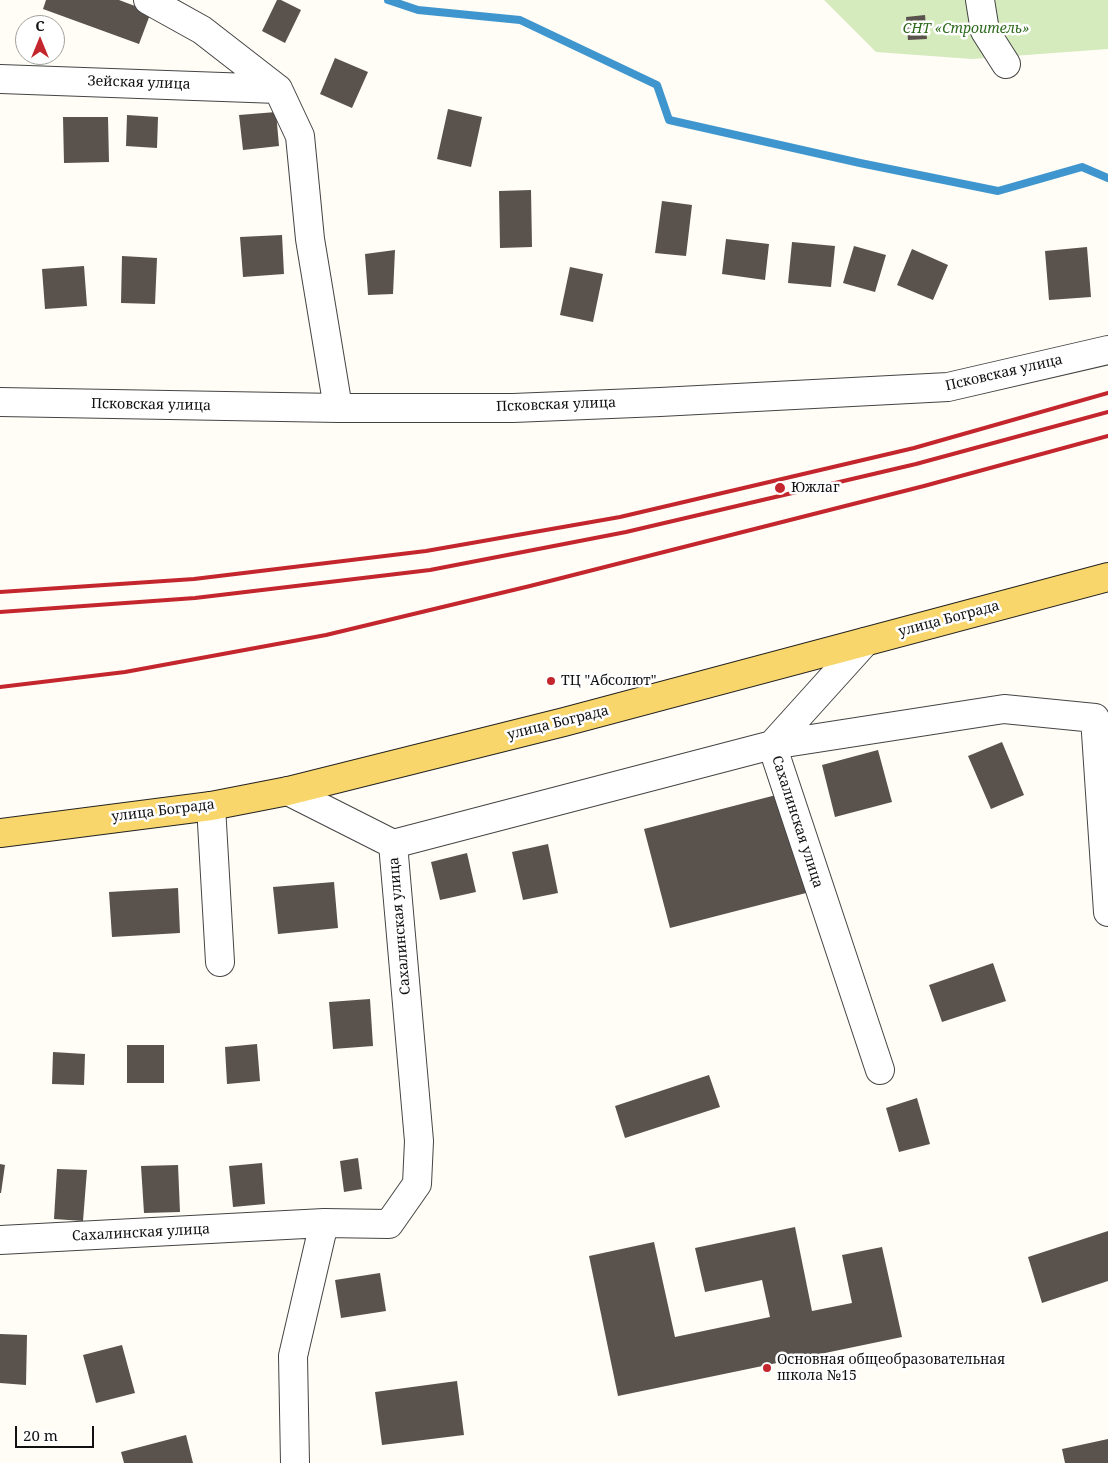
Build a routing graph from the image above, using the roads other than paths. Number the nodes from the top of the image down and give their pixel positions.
1 (148, 0) edge
2 (980, 0) edge
3 (1006, 64) dead end
4 (0, 79) edge
5 (278, 89) junction
6 (1108, 350) edge
7 (0, 402) edge
8 (338, 408) junction
9 (1108, 577) edge
10 (864, 642) junction
11 (772, 745) junction
12 (288, 791) junction
13 (211, 806) junction
14 (0, 833) edge
15 (393, 844) junction
16 (1108, 912) edge
17 (220, 962) dead end
18 (880, 1070) dead end
19 (324, 1223) junction
20 (0, 1240) edge
21 (295, 1463) edge

1 - 5 street
2 - 3 street
4 - 5 street, Зейская улица
5 - 8 street
6 - 8 street, Псковская улица
7 - 8 street, Псковская улица
9 - 10 main road, улица Бограда
10 - 11 street
10 - 12 main road, улица Бограда
11 - 15 street, Сахалинская улица
11 - 16 street
11 - 18 street, Сахалинская улица
12 - 13 main road, улица Бограда
12 - 15 street
13 - 14 main road, улица Бограда
13 - 17 street
15 - 19 street, Сахалинская улица
19 - 20 street, Сахалинская улица
19 - 21 street

